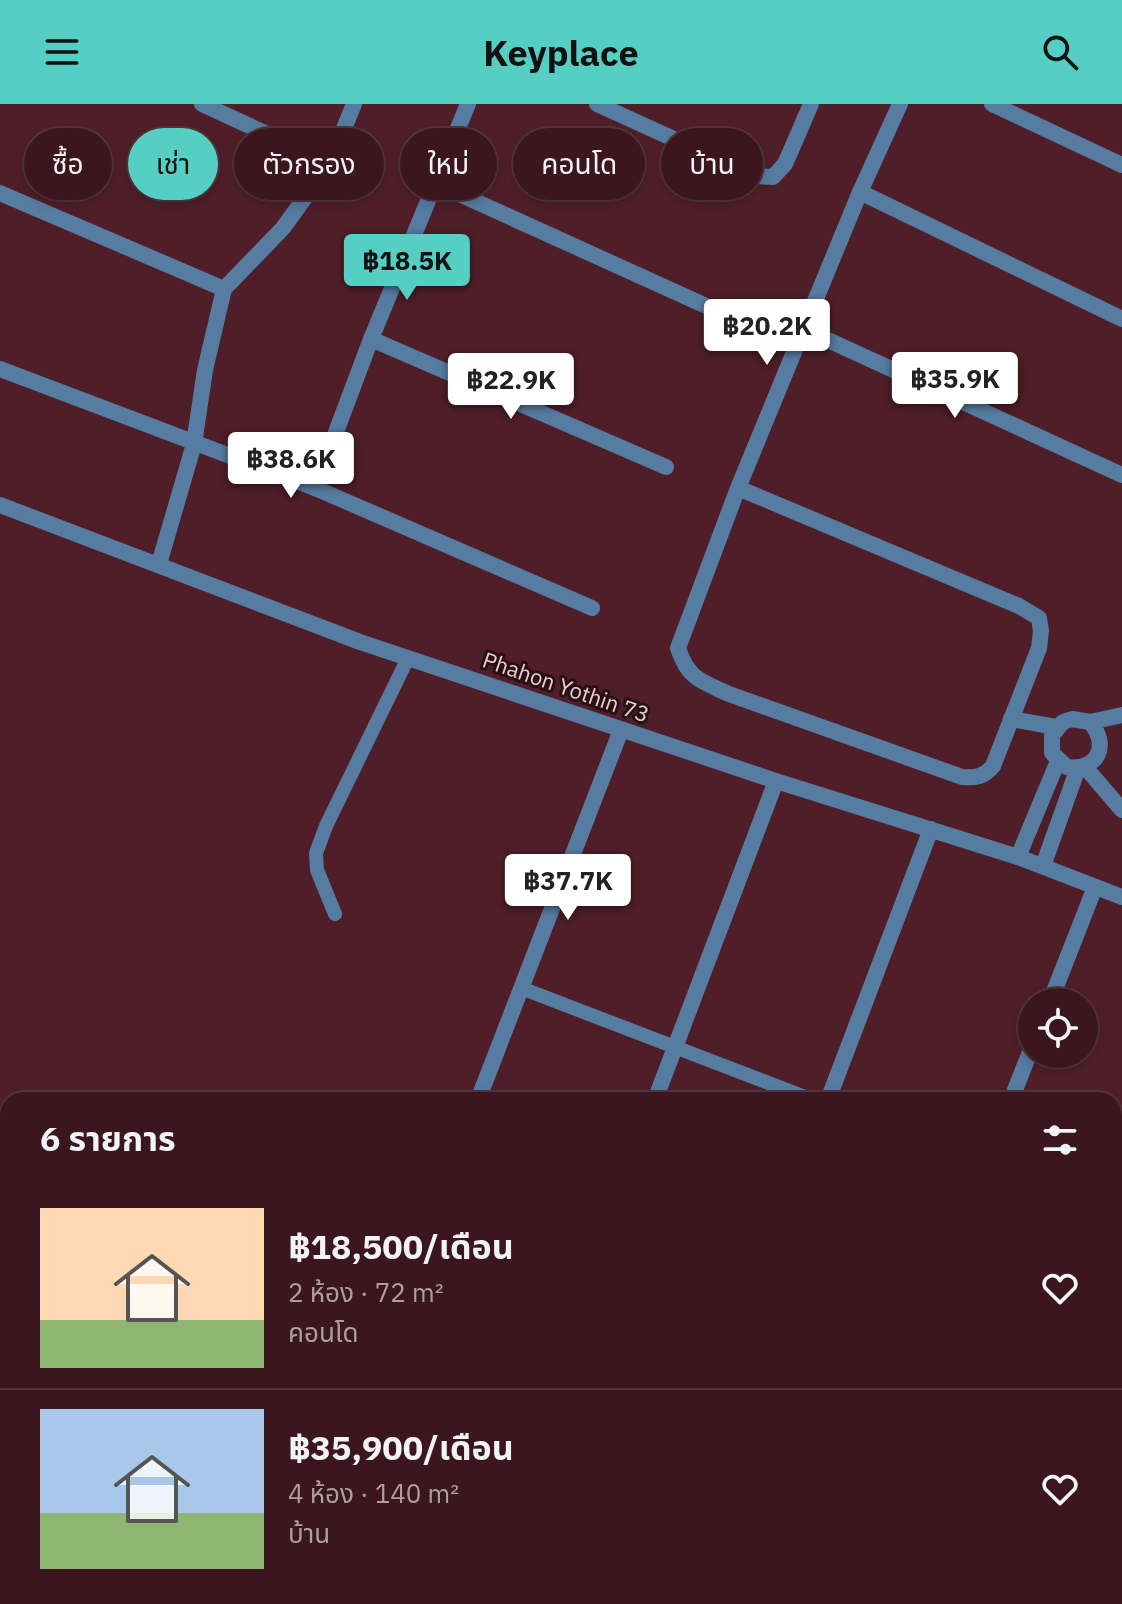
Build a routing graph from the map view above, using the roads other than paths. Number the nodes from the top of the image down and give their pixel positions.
1 (202, 104) edge
2 (354, 104) edge
3 (468, 104) edge
4 (597, 104) edge
5 (811, 104) edge
6 (900, 104) edge
7 (992, 104) edge
8 (254, 128) edge
9 (344, 128) edge
10 (458, 128) edge
11 (1122, 165) edge
12 (860, 192) junction
13 (0, 193) edge
14 (303, 200) edge
15 (428, 200) edge
16 (472, 200) edge
17 (224, 289) junction
18 (715, 310) dead end
19 (1122, 319) edge
20 (804, 329) junction
21 (371, 339) junction
22 (0, 369) edge
23 (194, 444) junction
24 (666, 467) dead end
25 (1122, 475) edge
26 (315, 488) junction
27 (738, 488) junction
28 (0, 505) edge
29 (159, 564) junction
30 (592, 608) dead end
31 (408, 658) junction
32 (1122, 715) edge
33 (1011, 719) junction
34 (1090, 722) junction
35 (1056, 727) junction
36 (621, 730) junction
37 (1058, 761) junction
38 (1081, 768) junction
39 (776, 781) junction
40 (1122, 810) edge
41 (931, 829) junction
42 (1018, 857) junction
43 (1043, 866) junction
44 (1095, 887) junction
45 (1122, 897) edge
46 (335, 914) dead end
47 (521, 988) junction
48 (1055, 988) edge
49 (675, 1046) junction
50 (1024, 1068) edge
51 (481, 1092) edge
52 (658, 1092) edge
53 (793, 1092) edge
54 (831, 1092) edge
55 (1014, 1092) edge

1 - 8 street
2 - 9 street
3 - 10 street
4 - 5 street
6 - 12 street
7 - 11 street
12 - 19 street
12 - 20 street
13 - 17 street
14 - 17 street
15 - 21 street
16 - 18 street
17 - 23 street
20 - 25 street
20 - 27 street
21 - 24 street
21 - 26 street
22 - 23 street
23 - 26 street
23 - 29 street
26 - 30 street
27 - 33 street
27 - 33 street
28 - 29 street, Phahon Yothin 73
29 - 31 street, Phahon Yothin 73
31 - 36 street, Phahon Yothin 73
31 - 46 lane
32 - 34 street
33 - 35 street
34 - 35 street
34 - 38 street
35 - 37 street
36 - 39 street, Phahon Yothin 73
36 - 47 street
37 - 38 street
37 - 42 street
38 - 40 street
38 - 43 street
39 - 41 street, Phahon Yothin 73
39 - 49 street
41 - 42 street, Phahon Yothin 73
41 - 54 street
42 - 43 street, Phahon Yothin 73
43 - 44 street, Phahon Yothin 73
44 - 45 street, Phahon Yothin 73
44 - 48 street
47 - 49 lane
47 - 51 street
49 - 52 street
49 - 53 lane
50 - 55 street

